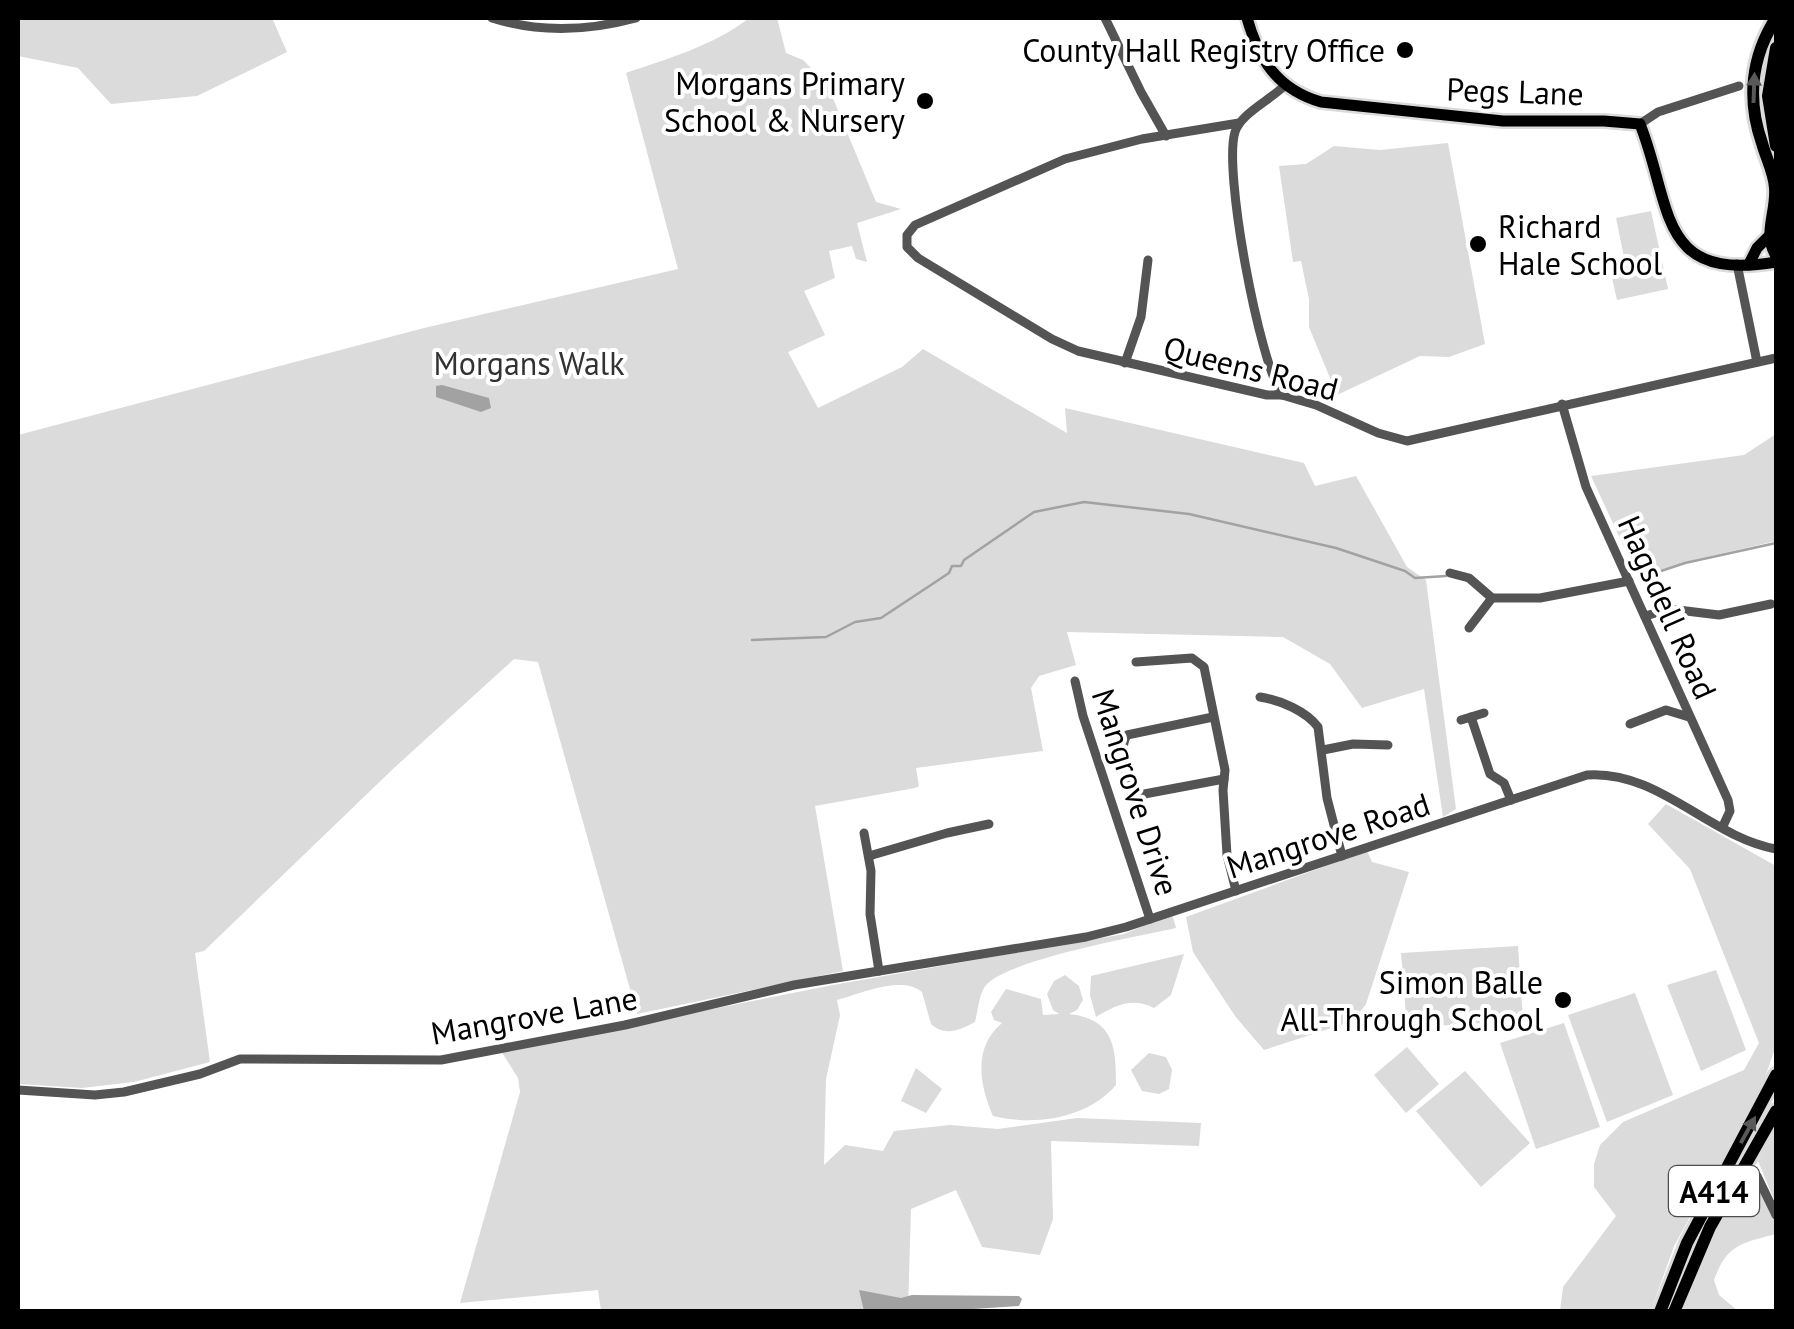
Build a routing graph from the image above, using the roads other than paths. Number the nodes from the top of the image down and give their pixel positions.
1 (492, 18) edge
2 (636, 18) edge
3 (1105, 18) edge
4 (1247, 18) edge
5 (1776, 18) edge
6 (529, 22) edge
7 (1776, 48) edge
8 (1285, 85) junction
9 (1739, 86) dead end
10 (1239, 123) junction
11 (1640, 124) junction
12 (1166, 136) junction
13 (1776, 146) edge
14 (1775, 216) edge
15 (1769, 236) junction
16 (1776, 258) edge
17 (1148, 260) dead end
18 (1744, 263) junction
19 (1776, 358) edge
20 (1125, 362) junction
21 (1757, 362) junction
22 (1282, 395) junction
23 (1562, 404) junction
24 (1450, 573) dead end
25 (1629, 581) junction
26 (1492, 598) junction
27 (1771, 604) dead end
28 (1645, 616) junction
29 (1469, 628) dead end
30 (1136, 662) dead end
31 (1074, 681) dead end
32 (1260, 697) dead end
33 (1484, 713) dead end
34 (1213, 716) junction
35 (1690, 717) junction
36 (1630, 724) dead end
37 (1388, 745) dead end
38 (1323, 750) junction
39 (1224, 779) junction
40 (1511, 800) junction
41 (989, 824) dead end
42 (1723, 826) junction
43 (864, 833) dead end
44 (1776, 849) edge
45 (869, 856) junction
46 (1342, 856) junction
47 (1236, 891) junction
48 (1150, 919) junction
49 (879, 971) junction
50 (1776, 1075) edge
51 (18, 1090) edge
52 (1776, 1111) edge
53 (1750, 1157) junction
54 (1738, 1176) junction
55 (1758, 1176) junction
56 (1776, 1215) edge
57 (1660, 1312) edge
58 (1674, 1312) edge

1 - 6 street
2 - 6 street
3 - 12 street
4 - 8 main road
14 -> 5 highway
7 - 13 highway
8 - 10 street
8 - 11 main road, Pegs Lane
9 - 11 street, Pegs Lane
10 - 12 street
10 - 22 street
11 - 18 main road
12 - 20 street, Queens Road
14 - 15 highway
15 - 16 highway
15 - 18 main road
16 - 18 main road
17 - 20 street
18 - 21 street
19 - 21 street, Queens Road
20 - 22 street, Queens Road
21 - 23 street, Queens Road
22 - 23 street, Queens Road
23 - 25 street, Hagsdell Road
24 - 26 street
25 - 26 street
25 - 28 street, Hagsdell Road
26 - 29 street
27 - 28 street
28 - 35 street, Hagsdell Road
30 - 34 street
31 - 48 street, Mangrove Drive
32 - 38 street
33 - 40 street
34 - 39 street
34 - 39 street
35 - 36 street
35 - 42 street, Hagsdell Road
37 - 38 street
38 - 46 street
39 - 47 street
40 - 42 street, Mangrove Road
40 - 46 street, Mangrove Road
41 - 45 street
42 - 44 street, Mangrove Road
43 - 45 street
45 - 49 street
46 - 47 street, Mangrove Road
47 - 48 street, Mangrove Road
48 - 49 street, Mangrove Road
49 - 51 street, Mangrove Lane
57 -> 50 highway, A414
52 - 53 highway, A414
53 - 54 highway, A414
53 - 55 street
54 - 55 street
54 - 58 highway, A414
55 - 56 street

